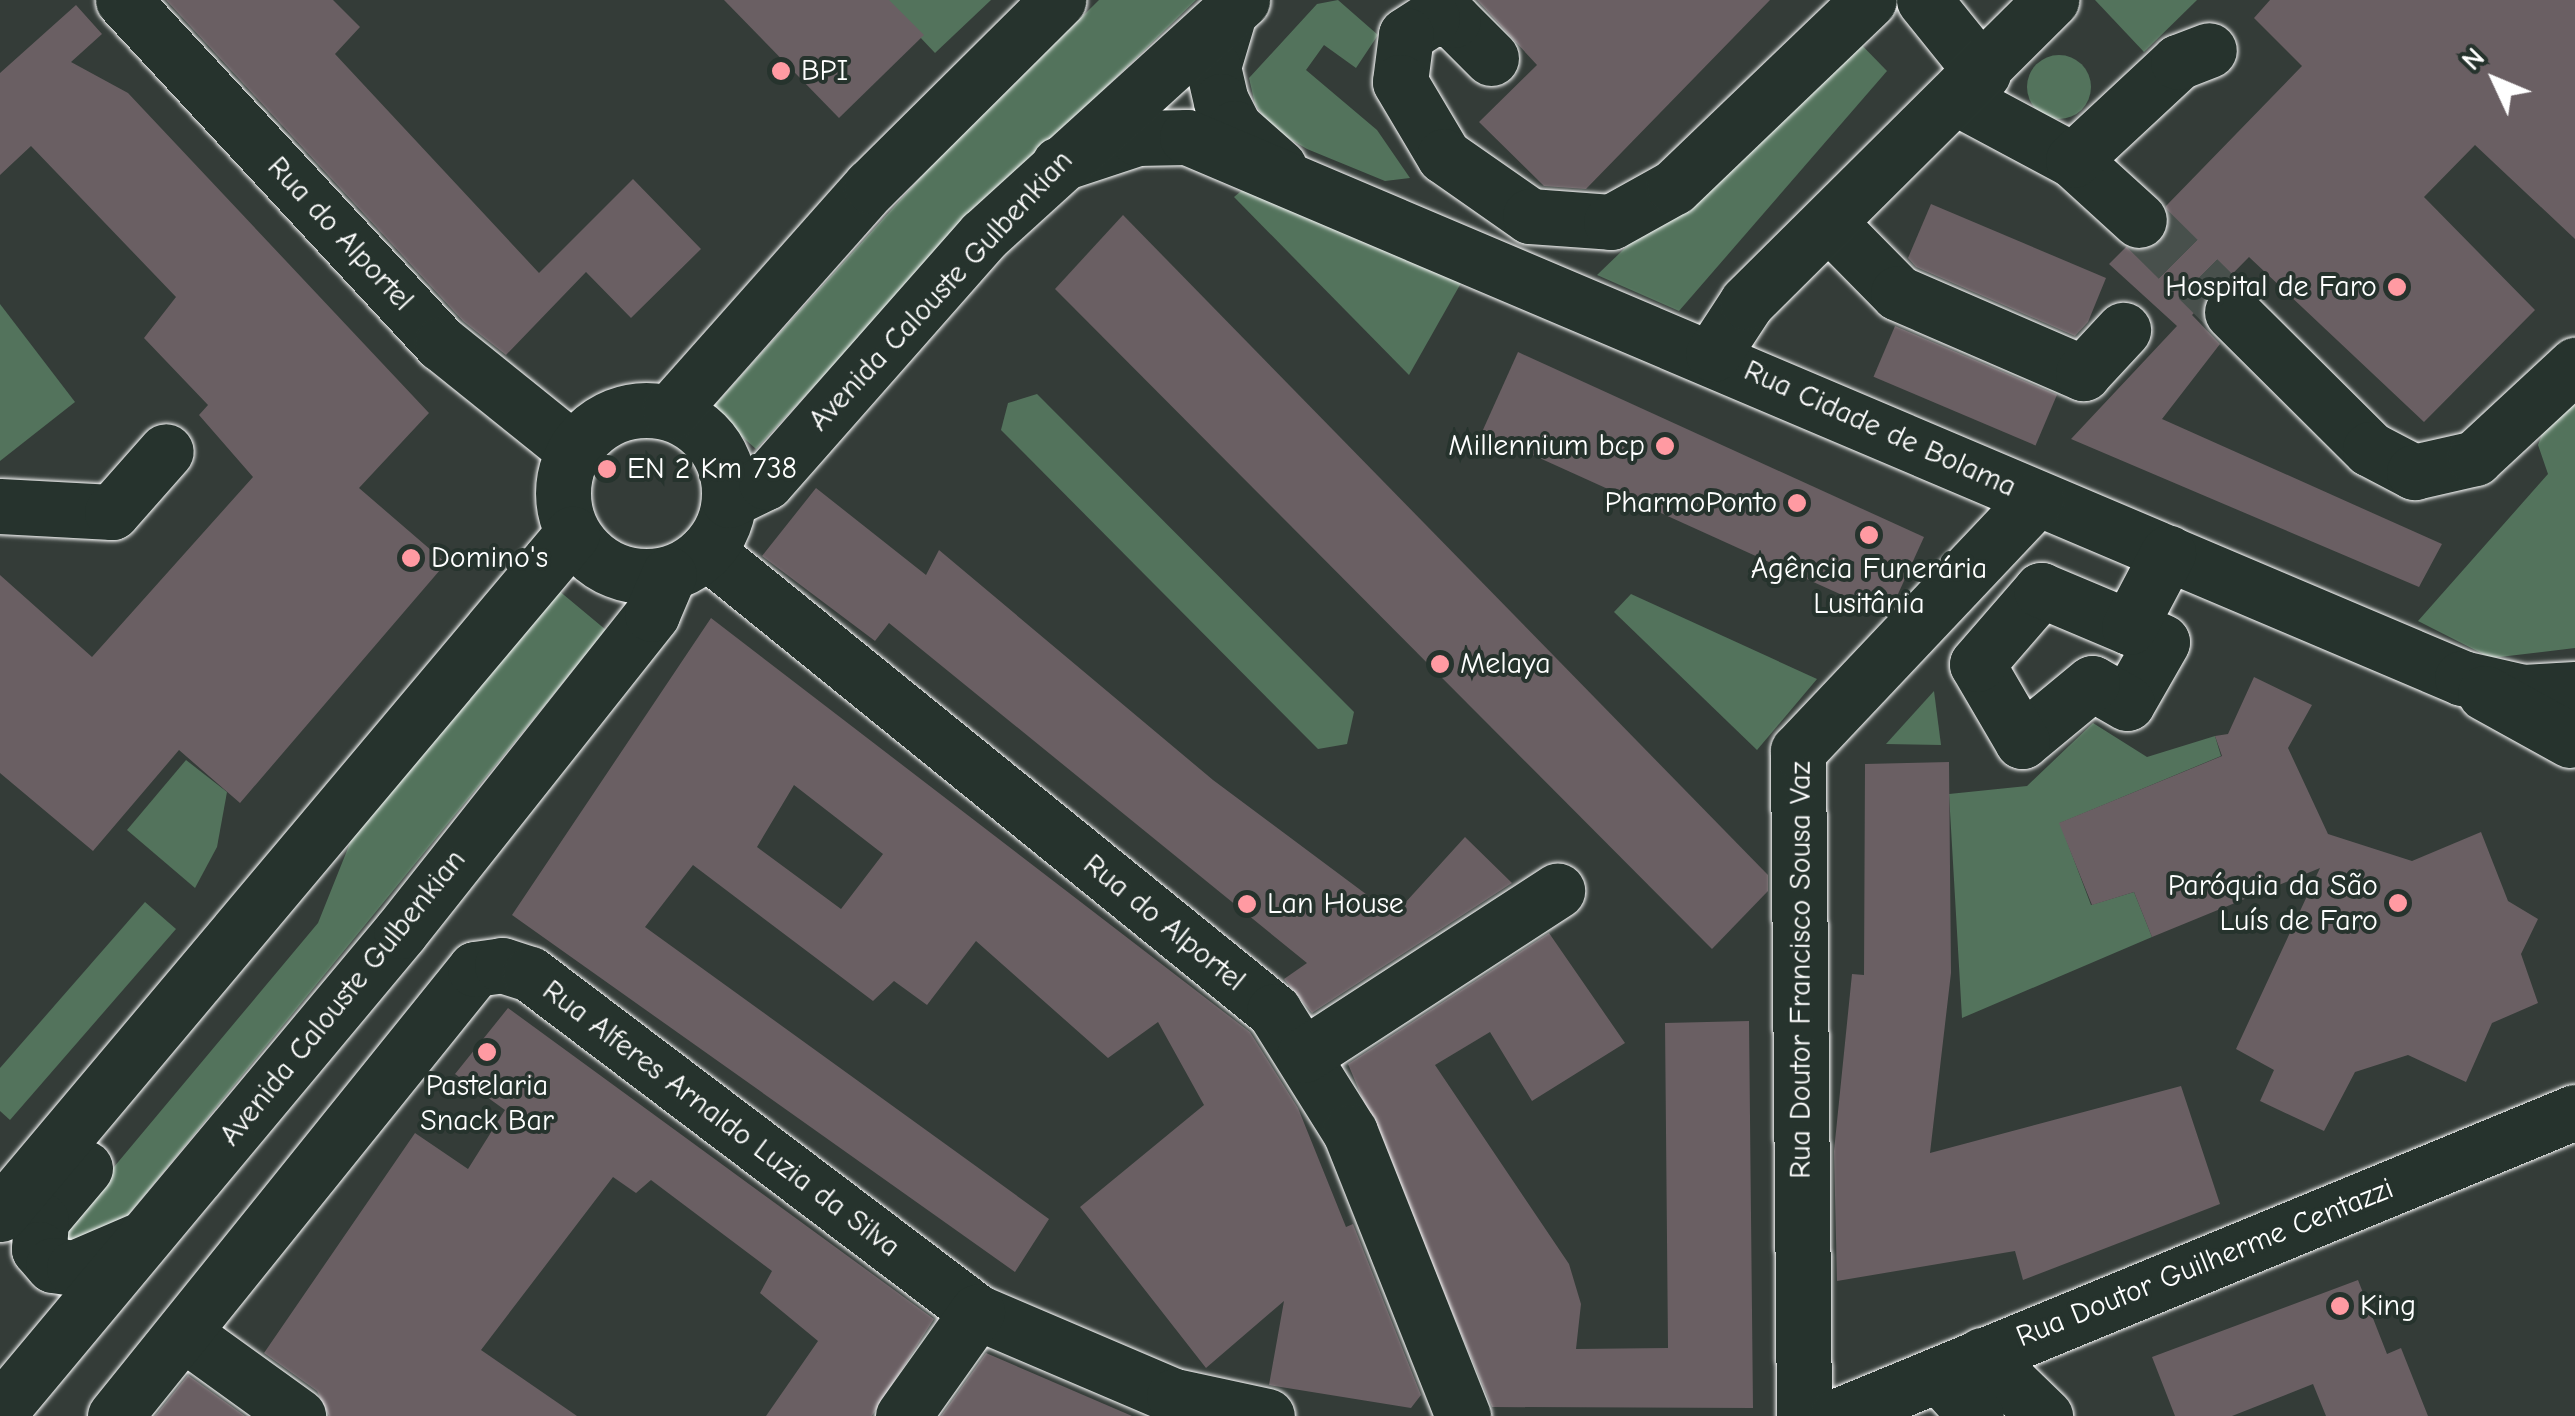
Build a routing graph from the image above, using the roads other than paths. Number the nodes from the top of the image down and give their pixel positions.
1 (123, 0) edge
2 (1058, 0) edge
3 (1869, 0) edge
4 (1924, 0) edge
5 (2050, 0) edge
6 (1236, 5) edge
7 (1826, 18) edge
8 (2209, 50) dead end
9 (1490, 58) dead end
10 (1970, 85) junction
11 (2073, 160) junction
12 (1056, 164) junction
13 (1296, 182) junction
14 (2140, 220) tunnel mouth
15 (1832, 224) junction
16 (2232, 312) tunnel mouth
17 (2123, 330) dead end
18 (1714, 354) junction
19 (2575, 365) edge
20 (670, 412) junction
21 (574, 450) junction
22 (166, 451) dead end
23 (1963, 466) junction
24 (2036, 499) junction
25 (729, 500) junction
26 (0, 506) edge
27 (572, 534) junction
28 (2178, 558) junction
29 (688, 562) junction
30 (1962, 578) junction
31 (2138, 632) dead end
32 (2574, 725) edge
33 (323, 830) junction
34 (1557, 891) dead end
35 (1304, 1055) junction
36 (2575, 1112) edge
37 (0, 1214) edge
38 (148, 1236) junction
39 (976, 1312) junction
40 (182, 1333) junction
41 (1960, 1365) junction
42 (1171, 1406) edge
43 (0, 1411) edge
44 (114, 1416) edge
45 (298, 1416) edge
46 (903, 1416) edge
47 (1267, 1416) edge
48 (1462, 1416) edge
49 (1804, 1416) edge
50 (1836, 1416) edge
51 (1976, 1416) edge
52 (2044, 1416) edge

1 - 21 street, Rua do Alportel
2 - 20 street
3 - 7 street
4 - 10 street
5 - 10 street
6 - 12 street, Avenida Calouste Gulbenkian
6 - 13 street
7 - 9 street
8 - 11 street
10 - 11 street
10 - 15 street
11 - 14 street
12 - 13 street, Rua Cidade de Bolama
12 - 25 street, Avenida Calouste Gulbenkian
13 - 18 street, Rua Cidade de Bolama
15 - 17 street
15 - 18 street
16 - 19 street
18 - 23 street, Rua Cidade de Bolama
20 - 21 street
20 - 25 street
21 - 27 street
22 - 26 street
23 - 24 street, Rua Cidade de Bolama
23 - 30 street
24 - 28 street, Rua Cidade de Bolama
24 - 30 street, Rua Doutor Francisco Sousa Vaz
25 - 29 street, Avenida Calouste Gulbenkian
27 - 29 street
27 - 33 street
28 - 31 street
28 - 32 street, Rua Cidade de Bolama
29 - 35 street, Rua do Alportel
29 - 38 street, Avenida Calouste Gulbenkian
30 - 49 street, Rua Doutor Francisco Sousa Vaz
33 - 37 street
33 - 38 street
34 - 35 street
35 - 48 street, Rua do Alportel
36 - 41 street, Rua Doutor Guilherme Centazzi
38 - 43 street, Avenida Calouste Gulbenkian
39 - 40 street, Rua Alferes Arnaldo Luzia da Silva
39 - 42 street, Rua Alferes Arnaldo Luzia da Silva
39 - 46 street
40 - 44 street, Rua Alferes Arnaldo Luzia da Silva
40 - 45 street
41 - 50 street, Rua Doutor Guilherme Centazzi
41 - 51 street
41 - 52 street
42 - 47 street, Rua Alferes Arnaldo Luzia da Silva

